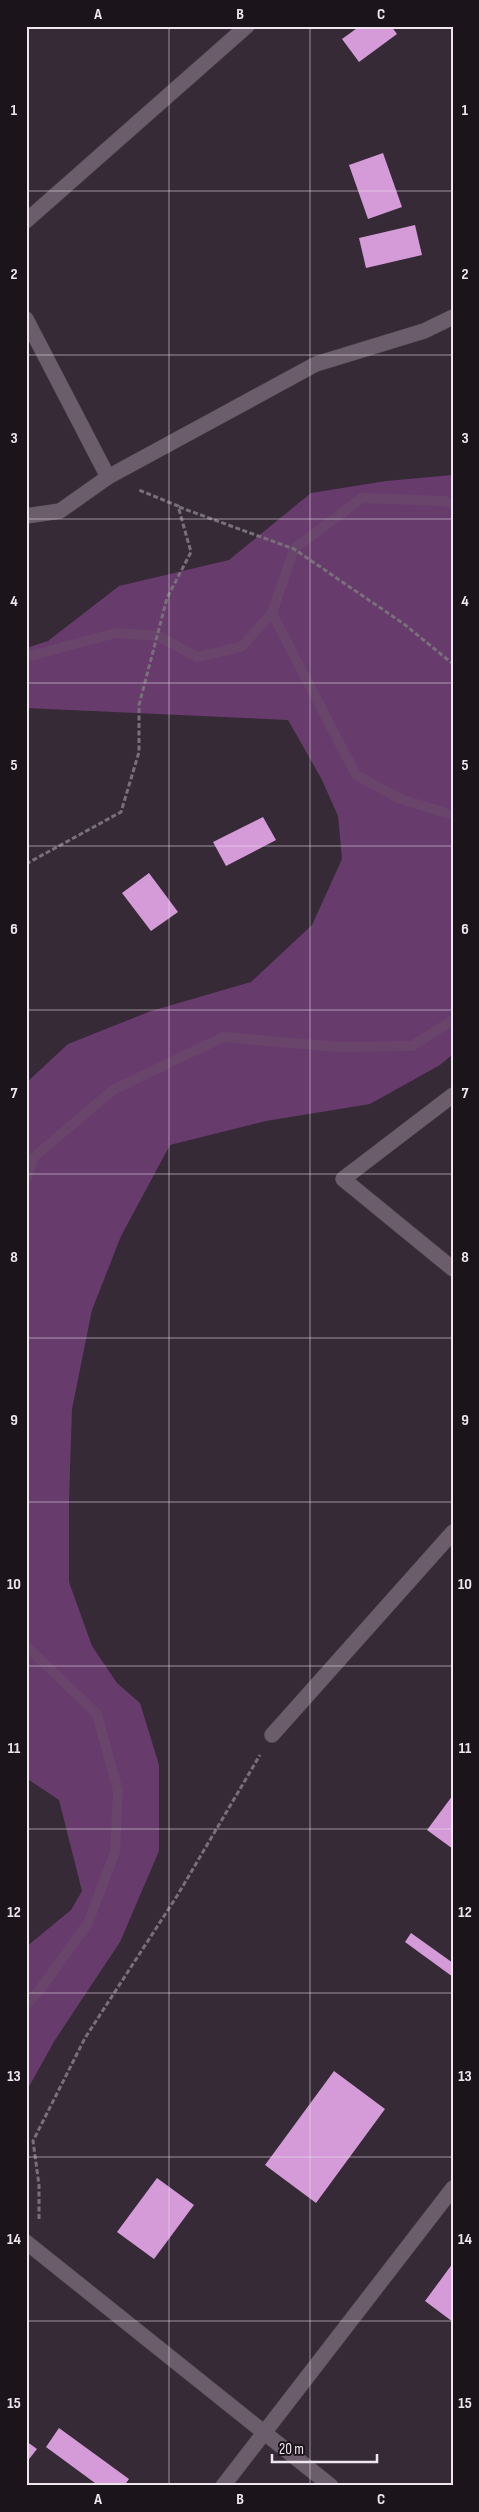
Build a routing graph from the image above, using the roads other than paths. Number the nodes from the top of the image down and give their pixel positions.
1 (247, 26) edge
2 (26, 221) edge
3 (453, 317) edge
4 (26, 320) edge
5 (108, 477) junction
6 (26, 516) edge
7 (453, 1095) edge
8 (453, 1269) edge
9 (453, 1532) edge
10 (272, 1736) road end
11 (453, 2188) edge
12 (26, 2242) edge
13 (265, 2431) junction
14 (224, 2486) edge
15 (331, 2486) edge

1 - 2 street
3 - 5 street
4 - 5 street
5 - 6 street
7 - 8 street
9 - 10 street
11 - 13 street
12 - 13 street
13 - 14 street
13 - 15 street

